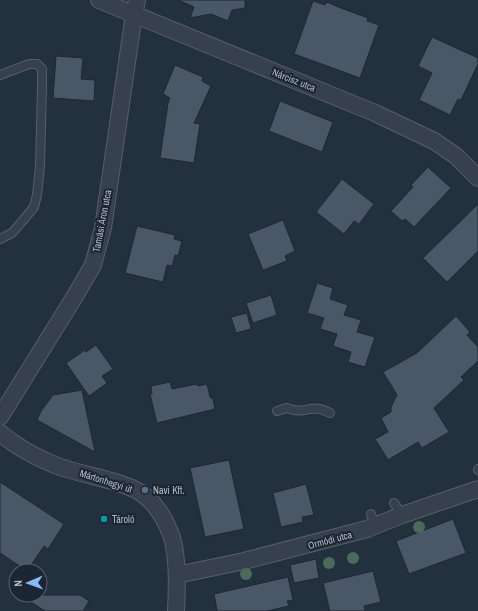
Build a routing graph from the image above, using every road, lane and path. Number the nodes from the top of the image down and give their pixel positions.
1 (99, 0) edge
2 (136, 7) edge
3 (0, 75) edge
4 (478, 178) edge
5 (0, 239) edge
6 (277, 411) dead end
7 (330, 413) dead end
8 (0, 417) edge
9 (0, 433) edge
10 (478, 489) edge
11 (177, 575) junction
12 (176, 611) edge

1 - 2 street, Nárcisz utca
2 - 4 street, Nárcisz utca
2 - 8 street, Tamási Áron utca
3 - 5 lane
6 - 7 lane
9 - 11 street, Mártonhegyi út
10 - 11 street, Ormódi utca
11 - 12 street, Mártonhegyi út

